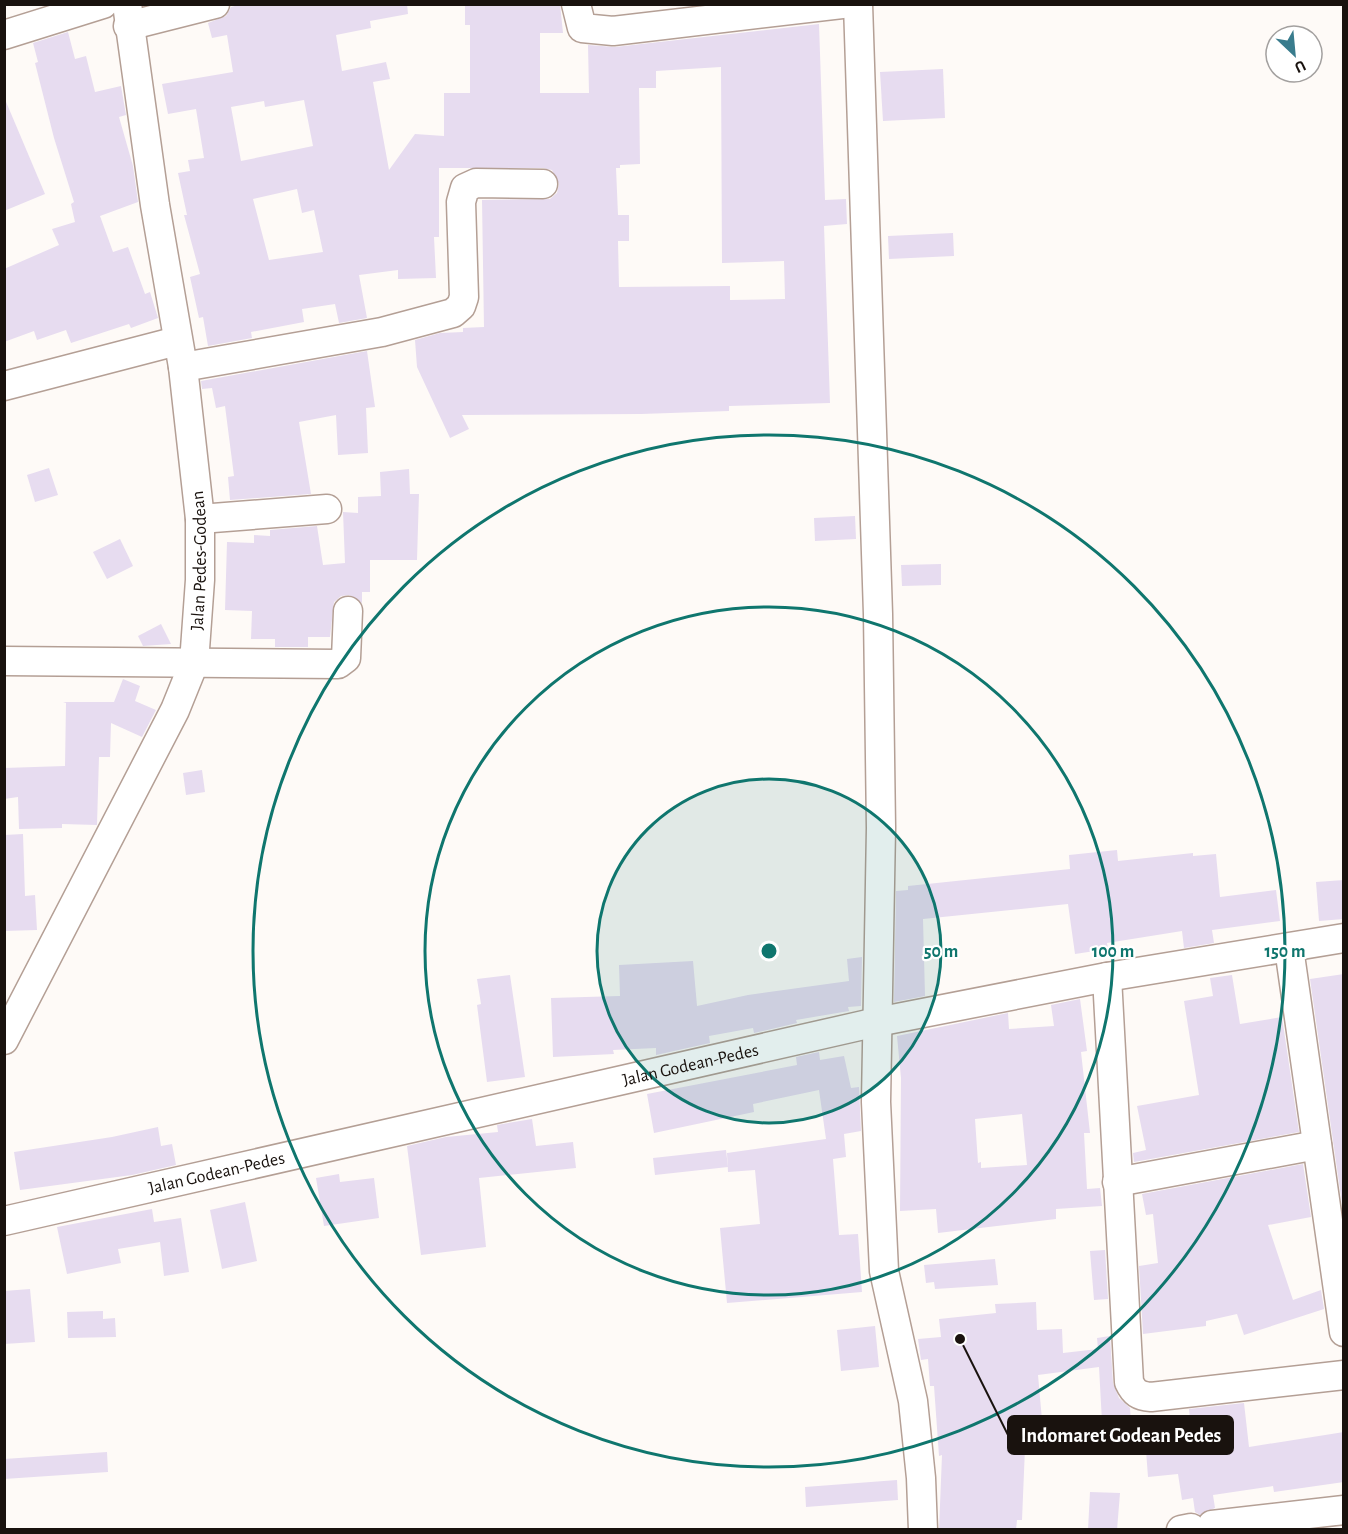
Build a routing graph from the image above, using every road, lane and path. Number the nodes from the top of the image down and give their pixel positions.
1 (103, 4) edge
2 (215, 4) edge
3 (576, 4) edge
4 (842, 4) edge
5 (858, 4) edge
6 (128, 15) edge
7 (4, 35) edge
8 (543, 184) dead end
9 (180, 354) junction
10 (4, 386) edge
11 (327, 508) dead end
12 (200, 519) junction
13 (348, 611) dead end
14 (4, 661) edge
15 (194, 663) junction
16 (1344, 938) edge
17 (1289, 948) junction
18 (1107, 977) junction
19 (877, 1022) junction
20 (4, 1040) edge
21 (1317, 1145) junction
22 (1117, 1182) junction
23 (4, 1221) edge
24 (1344, 1332) edge
25 (1344, 1375) edge
26 (1344, 1510) edge
27 (1195, 1528) edge
28 (923, 1530) edge

1 - 7 street
2 - 6 street
3 - 4 street
5 - 19 street
6 - 9 street, Jalan Pedes-Godean
8 - 9 street
9 - 10 street
9 - 12 street, Jalan Pedes-Godean
11 - 12 street
12 - 15 street, Jalan Pedes-Godean
13 - 15 street
14 - 15 street
15 - 20 street, Jalan Pedes-Godean
16 - 17 street, Jalan Godean-Pedes
17 - 18 street, Jalan Godean-Pedes
17 - 21 street
18 - 19 street, Jalan Godean-Pedes
18 - 22 street
19 - 23 street, Jalan Godean-Pedes
19 - 28 street
21 - 22 street
21 - 24 street
22 - 25 street
26 - 27 street

